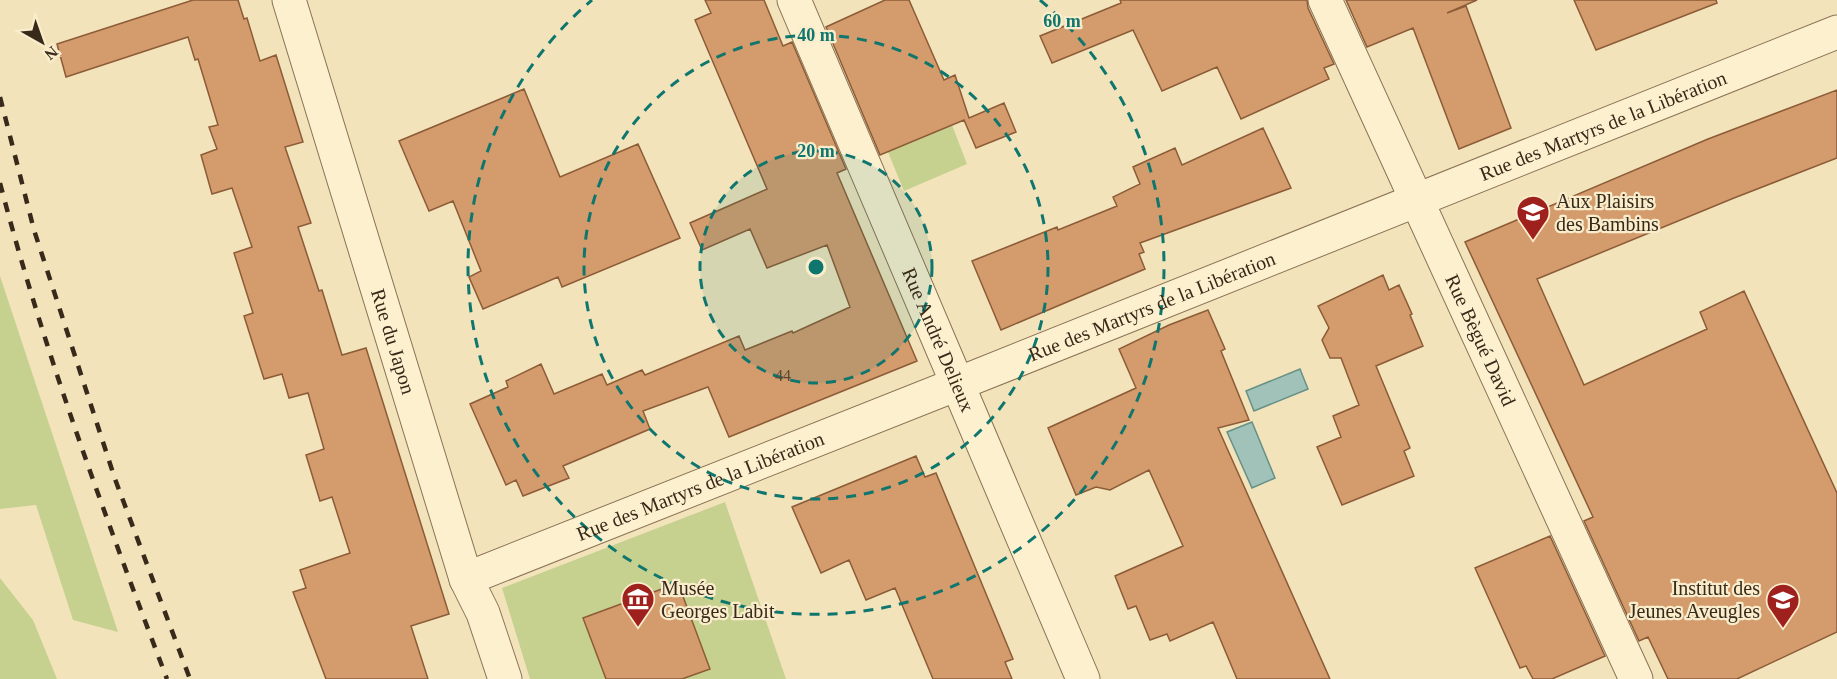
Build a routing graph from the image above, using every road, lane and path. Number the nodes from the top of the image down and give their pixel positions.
1 (289, 0) edge
2 (794, 0) edge
3 (1325, 0) edge
4 (1837, 32) edge
5 (1417, 199) junction
6 (957, 384) junction
7 (466, 579) junction
8 (505, 679) edge
9 (1083, 679) edge
10 (1636, 679) edge

1 - 7 street, Rue du Japon
2 - 6 street, Rue André Delieux
3 - 5 street, Rue Bègué David
4 - 5 street, Rue des Martyrs de la Libération
5 - 6 street, Rue des Martyrs de la Libération
5 - 10 street, Rue Bègué David
6 - 7 street, Rue des Martyrs de la Libération
6 - 9 street, Rue André Delieux
7 - 8 street, Rue du Japon

